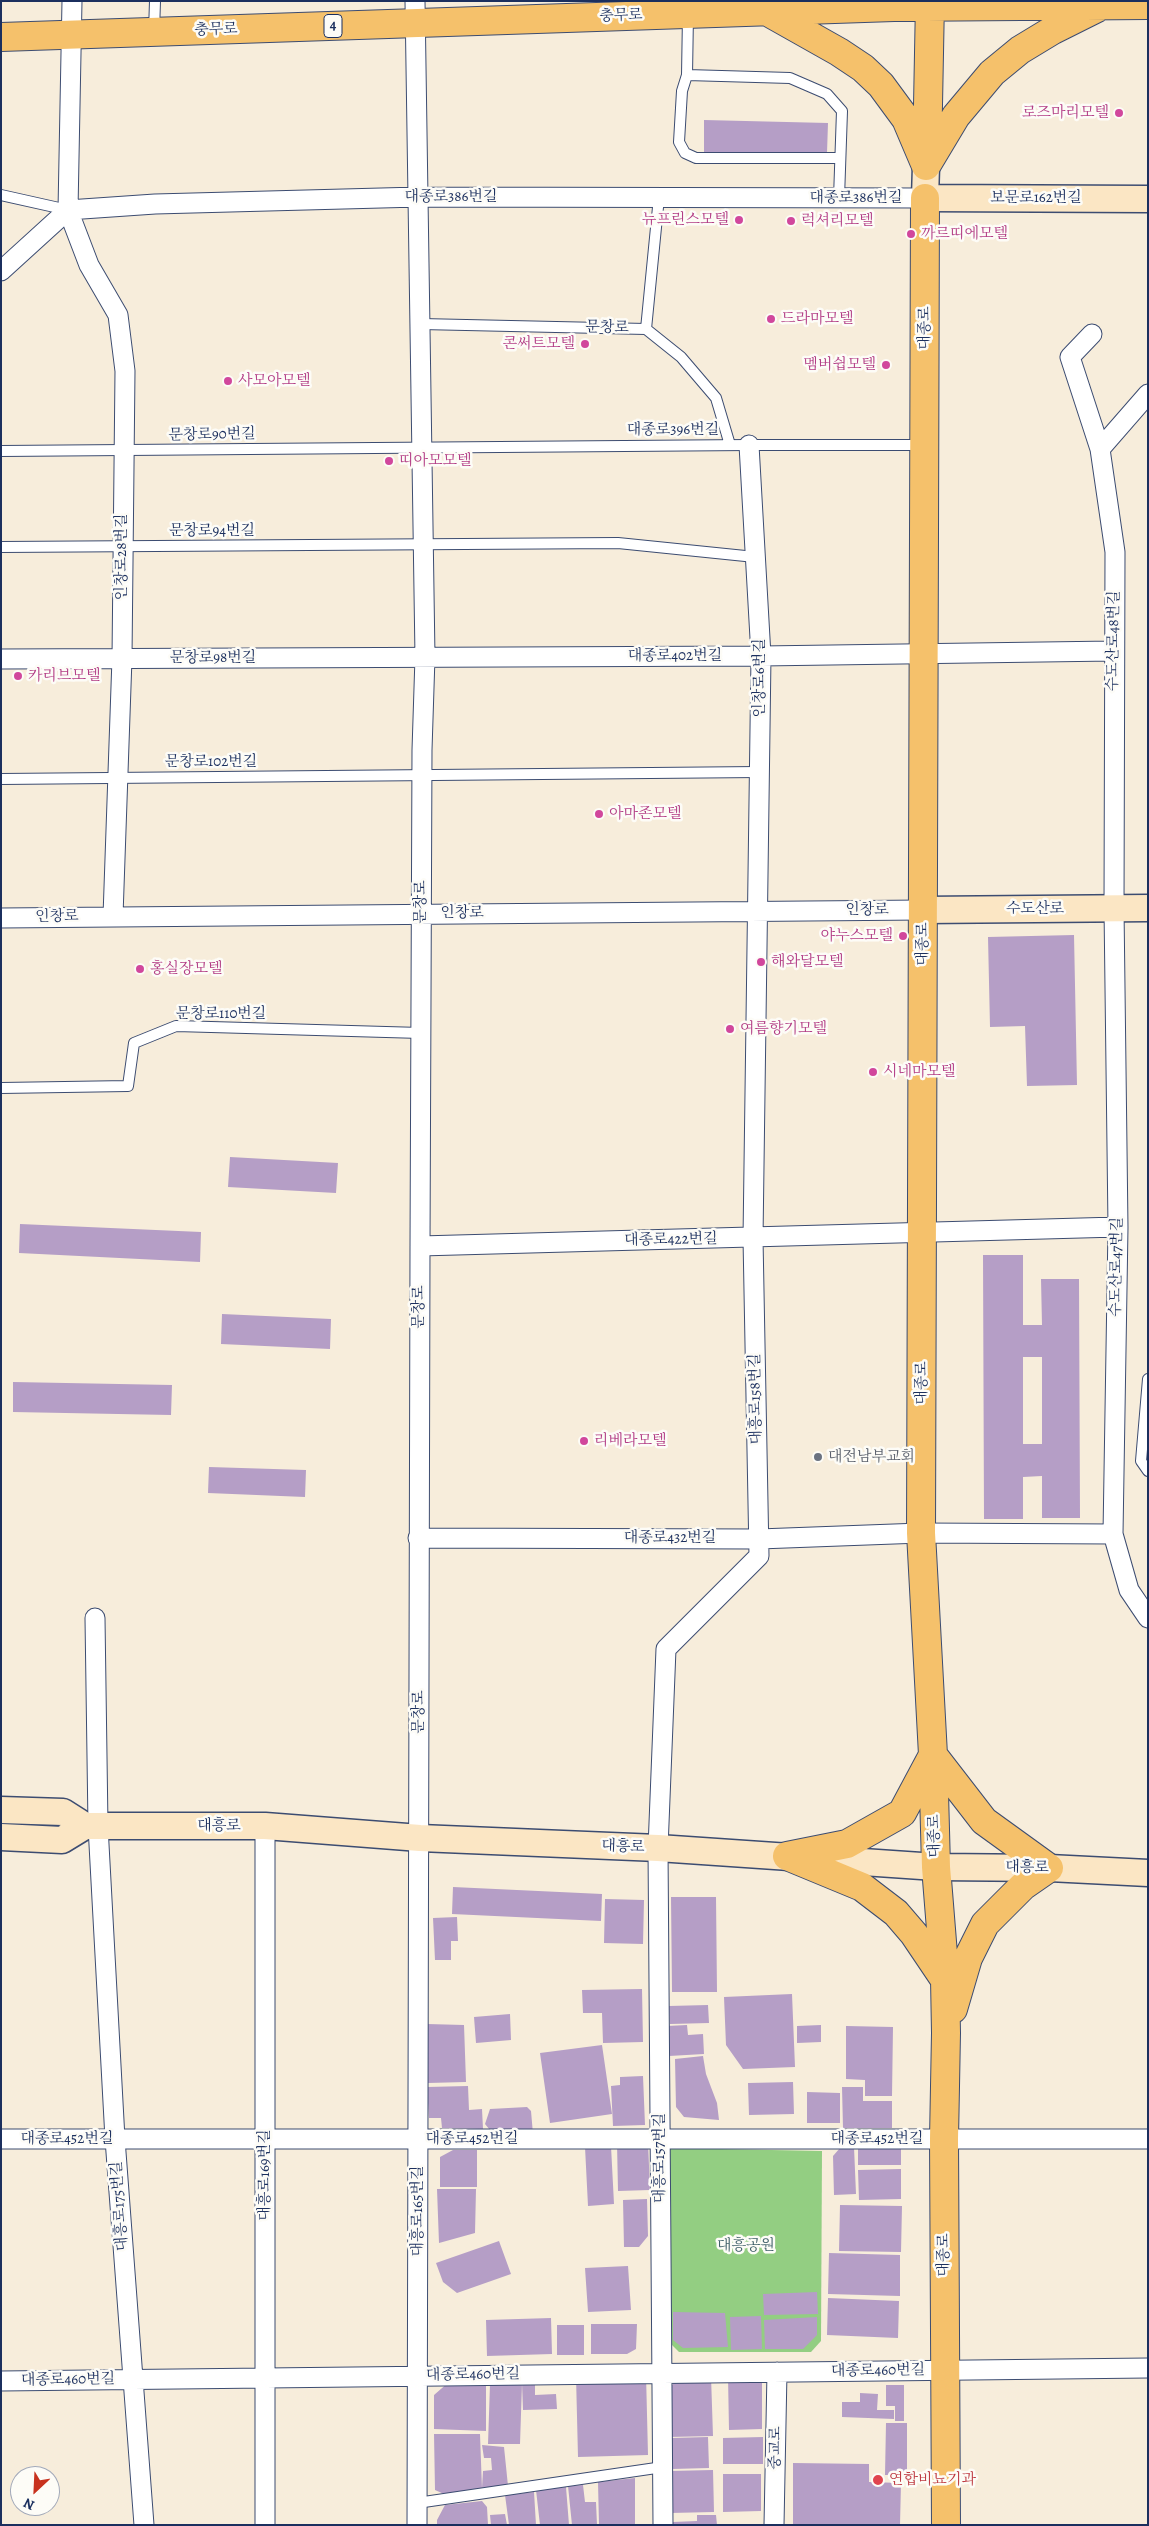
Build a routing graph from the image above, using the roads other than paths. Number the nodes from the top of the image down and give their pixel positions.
1 (72, 1) edge
2 (155, 1) edge
3 (1096, 3) edge
4 (930, 4) edge
5 (1148, 5) edge
6 (779, 6) edge
7 (673, 10) edge
8 (415, 12) edge
9 (154, 33) junction
10 (72, 36) junction
11 (1, 37) edge
12 (687, 75) junction
13 (840, 158) junction
14 (926, 166) junction
15 (1, 195) edge
16 (419, 197) junction
17 (659, 197) junction
18 (839, 198) junction
19 (925, 198) junction
20 (1148, 199) edge
21 (68, 210) junction
22 (1, 271) edge
23 (421, 324) junction
24 (646, 330) junction
25 (1092, 334) dead end
26 (1148, 394) edge
27 (730, 445) junction
28 (749, 445) junction
29 (924, 445) junction
30 (423, 447) junction
31 (1100, 449) junction
32 (1, 451) edge
33 (123, 451) junction
34 (424, 545) junction
35 (122, 546) junction
36 (1, 547) edge
37 (755, 557) junction
38 (1113, 651) junction
39 (924, 654) junction
40 (761, 656) junction
41 (425, 657) junction
42 (122, 658) junction
43 (1, 659) edge
44 (759, 772) junction
45 (422, 775) junction
46 (1, 778) edge
47 (117, 778) junction
48 (1114, 908) junction
49 (1148, 908) edge
50 (923, 910) junction
51 (758, 911) junction
52 (421, 913) junction
53 (113, 916) junction
54 (1, 918) edge
55 (421, 1033) junction
56 (1, 1088) edge
57 (1118, 1227) junction
58 (922, 1234) junction
59 (753, 1238) junction
60 (420, 1246) junction
61 (1148, 1379) edge
62 (1148, 1471) edge
63 (921, 1533) junction
64 (1114, 1534) junction
65 (418, 1538) junction
66 (758, 1539) junction
67 (95, 1618) dead end
68 (1148, 1618) edge
69 (933, 1754) junction
70 (1, 1810) edge
71 (91, 1826) junction
72 (265, 1826) junction
73 (1, 1837) edge
74 (420, 1838) junction
75 (658, 1848) junction
76 (787, 1856) junction
77 (936, 1867) junction
78 (1049, 1868) junction
79 (1148, 1874) edge
80 (944, 1979) junction
81 (946, 2033) junction
82 (115, 2139) junction
83 (265, 2139) junction
84 (419, 2139) junction
85 (660, 2139) junction
86 (944, 2139) junction
87 (1148, 2139) edge
88 (1, 2140) edge
89 (1148, 2368) edge
90 (944, 2370) junction
91 (777, 2372) junction
92 (662, 2374) junction
93 (418, 2376) junction
94 (265, 2378) junction
95 (133, 2379) junction
96 (1, 2381) edge
97 (663, 2468) junction
98 (417, 2503) junction
99 (144, 2525) edge
100 (265, 2525) edge
101 (417, 2525) edge
102 (663, 2525) edge
103 (774, 2525) edge
104 (946, 2525) edge

1 - 10 street
2 - 9 lane
3 - 4 main road, 충무로 / 4
3 - 5 main road, 충무로 / 4
3 - 14 main road
4 - 6 main road, 충무로 / 4
4 - 14 main road, 대종로
6 - 7 main road, 충무로 / 4
6 - 14 main road
7 - 8 main road, 충무로 / 4
7 - 12 lane
8 - 9 main road, 충무로 / 4
8 - 16 street, 문창로
9 - 10 main road, 충무로 / 4
10 - 11 main road, 충무로 / 4
10 - 21 street
12 - 13 lane
12 - 13 lane
13 - 18 lane
14 - 19 main road, 대종로
15 - 21 lane
16 - 17 street, 대종로386번길
16 - 21 street, 대종로386번길
16 - 23 street, 문창로
17 - 18 street, 대종로386번길
17 - 24 lane
18 - 19 street, 대종로386번길
19 - 20 main road, 보문로162번길
19 - 29 main road, 대종로
21 - 22 street
21 - 33 street, 인창로28번길
23 - 24 lane, 문창로
23 - 30 street, 문창로
24 - 27 lane, 문창로
25 - 31 street
26 - 31 street
27 - 28 lane, 대종로396번길
27 - 30 lane, 대종로396번길
28 - 29 lane, 대종로396번길
28 - 37 street, 인창로6번길
29 - 39 main road, 대종로
30 - 33 lane, 문창로90번길
30 - 34 street, 문창로
31 - 38 street, 수도산로48번길
32 - 33 lane, 문창로90번길
33 - 35 street, 인창로28번길
34 - 35 lane, 문창로94번길
34 - 37 lane
34 - 41 street, 문창로
35 - 36 lane, 문창로94번길
35 - 42 street, 인창로28번길
37 - 40 street, 인창로6번길
38 - 39 street
38 - 48 street, 수도산로48번길
39 - 40 street, 대종로402번길
39 - 50 main road, 대종로
40 - 41 street, 대종로402번길
40 - 44 street, 인창로6번길
41 - 42 street, 문창로98번길
41 - 45 street, 문창로
42 - 43 street, 문창로98번길
42 - 47 street, 인창로28번길
44 - 45 lane
44 - 51 street, 인창로6번길
45 - 47 lane, 문창로102번길
45 - 52 street, 문창로
46 - 47 lane, 문창로102번길
47 - 53 street, 인창로28번길
48 - 49 main road, 수도산로
48 - 50 main road, 수도산로
48 - 57 street, 수도산로47번길
50 - 51 street, 인창로
50 - 58 main road, 대종로
51 - 52 street, 인창로
51 - 59 street, 대흥로158번길
52 - 53 street, 인창로
52 - 55 street, 문창로
53 - 54 street, 인창로
55 - 56 lane, 문창로110번길
55 - 60 street, 문창로
57 - 58 street
57 - 64 street, 수도산로47번길
58 - 59 street, 대종로422번길
58 - 63 main road, 대종로
59 - 60 street, 대종로422번길
59 - 66 street, 대흥로158번길
60 - 65 street, 문창로
61 - 62 lane
63 - 64 street
63 - 66 street, 대종로432번길
63 - 69 main road, 대종로
64 - 68 street, 수도산로47번길
65 - 66 street, 대종로432번길
65 - 74 street, 문창로
66 - 75 street, 대흥로158번길
67 - 71 street
69 - 76 main road
69 - 77 main road, 대종로
69 - 78 main road
70 - 71 main road
71 - 72 main road, 대흥로
71 - 73 main road
71 - 82 street, 대흥로175번길
72 - 74 main road, 대흥로
72 - 83 street, 대흥로169번길
74 - 75 main road, 대흥로
74 - 84 street, 대흥로165번길
75 - 76 main road, 대흥로
75 - 85 street, 대흥로157번길
76 - 77 main road, 대흥로
76 - 80 main road
77 - 78 main road, 대흥로
77 - 80 main road, 대종로
78 - 79 main road, 대흥로
78 - 81 main road
80 - 81 main road, 대종로
81 - 86 main road, 대종로
82 - 83 street, 대종로452번길
82 - 88 street, 대종로452번길
82 - 95 street, 대흥로175번길
83 - 84 street, 대종로452번길
83 - 94 street, 대흥로169번길
84 - 85 street, 대종로452번길
84 - 93 street, 대흥로165번길
85 - 86 street, 대종로452번길
85 - 92 street, 대흥로157번길
86 - 87 street
86 - 90 main road, 대종로
89 - 90 street
90 - 91 street, 대종로460번길
90 - 104 main road, 대종로
91 - 92 street, 대종로460번길
91 - 103 street, 중교로
92 - 93 street, 대종로460번길
92 - 97 street, 대흥로157번길
93 - 94 street, 대종로460번길
93 - 98 street, 대흥로165번길
94 - 95 street, 대종로460번길
94 - 100 street, 대흥로169번길
95 - 96 street, 대종로460번길
95 - 99 street, 대흥로175번길
97 - 98 lane
97 - 102 street, 대흥로157번길
98 - 101 street, 대흥로165번길

